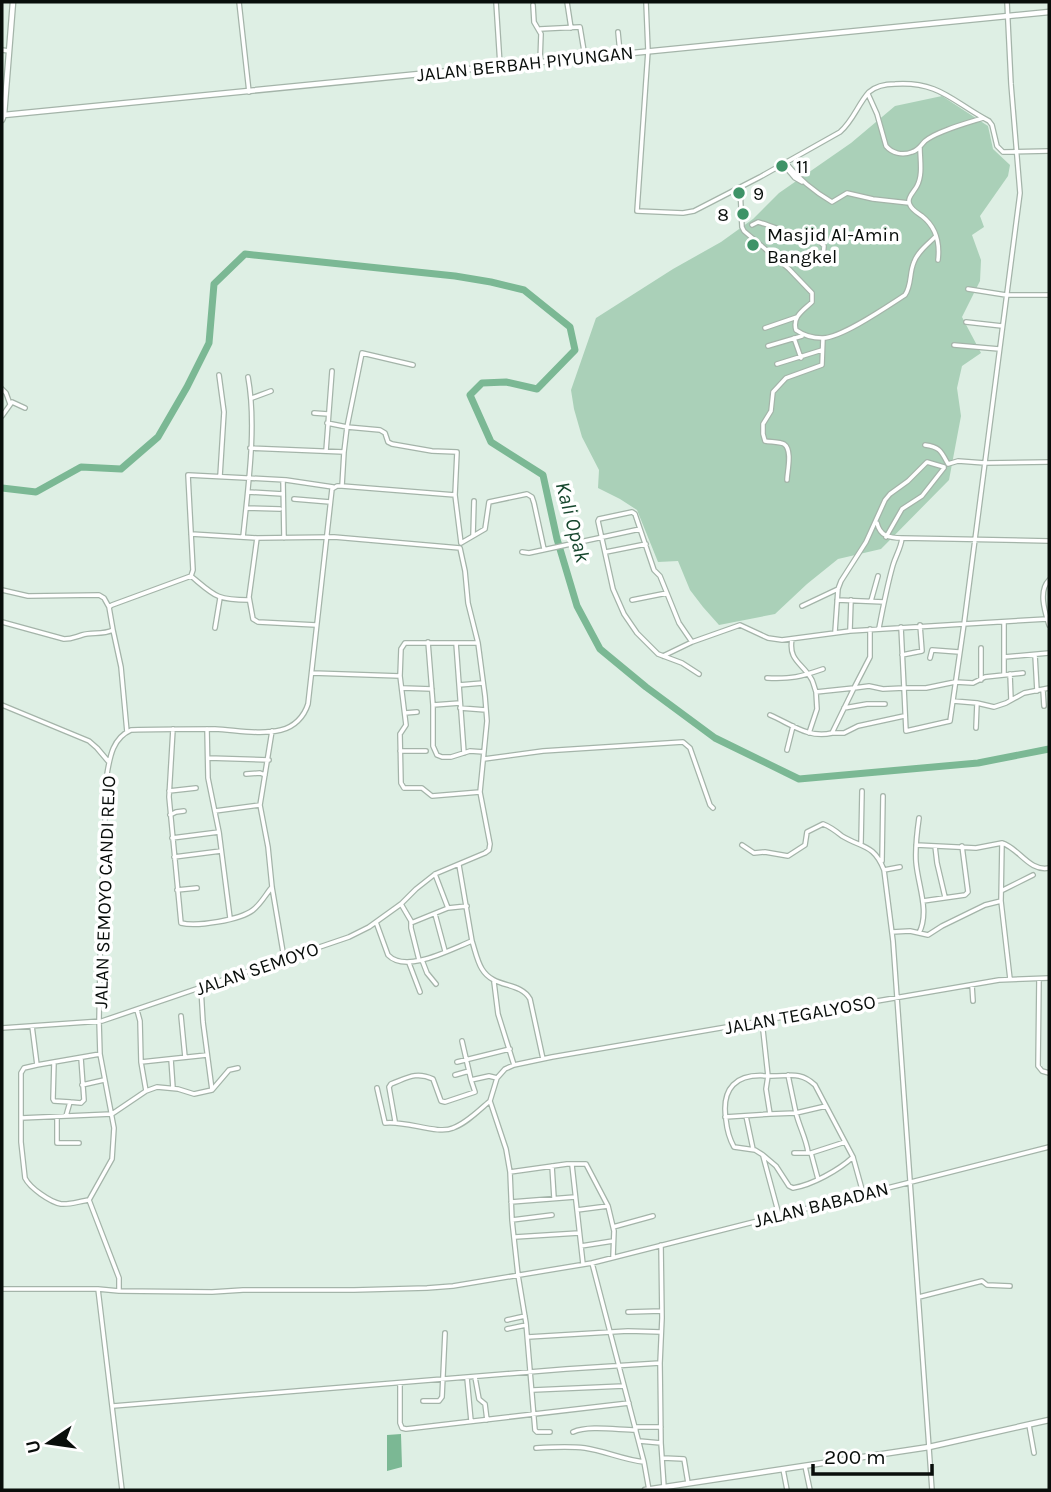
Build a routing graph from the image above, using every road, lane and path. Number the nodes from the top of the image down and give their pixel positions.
1 (13, 2) edge
2 (239, 2) edge
3 (496, 2) edge
4 (567, 2) edge
5 (646, 2) edge
6 (1007, 2) edge
7 (533, 5) dead end
8 (1049, 12) edge
9 (1007, 17) junction
10 (571, 27) junction
11 (540, 29) junction
12 (618, 32) dead end
13 (2, 50) edge
14 (9, 51) junction
15 (648, 51) junction
16 (620, 53) junction
17 (585, 57) junction
18 (540, 61) junction
19 (500, 65) junction
20 (249, 92) junction
21 (868, 94) junction
22 (2, 117) edge
23 (983, 118) junction
24 (920, 148) junction
25 (1049, 151) edge
26 (1016, 152) junction
27 (785, 163) junction
28 (802, 182) dead end
29 (740, 188) junction
30 (909, 203) junction
31 (752, 225) dead end
32 (936, 236) junction
33 (823, 258) dead end
34 (938, 260) dead end
35 (968, 289) dead end
36 (1006, 295) junction
37 (1049, 295) edge
38 (797, 317) junction
39 (966, 321) dead end
40 (1002, 326) junction
41 (765, 328) dead end
42 (804, 335) junction
43 (794, 338) junction
44 (822, 338) junction
45 (768, 345) dead end
46 (954, 345) dead end
47 (999, 349) junction
48 (822, 351) junction
49 (801, 358) junction
50 (777, 364) dead end
51 (413, 365) dead end
52 (332, 371) dead end
53 (219, 375) dead end
54 (248, 377) dead end
55 (2, 389) edge
56 (271, 391) dead end
57 (252, 398) junction
58 (10, 404) junction
59 (25, 408) dead end
60 (314, 413) dead end
61 (328, 414) junction
62 (2, 416) edge
63 (327, 423) junction
64 (346, 427) junction
65 (925, 444) dead end
66 (250, 448) junction
67 (326, 451) junction
68 (344, 452) junction
69 (1049, 462) edge
70 (985, 463) junction
71 (946, 466) junction
72 (188, 467) dead end
73 (188, 475) junction
74 (220, 476) junction
75 (248, 478) junction
76 (284, 480) junction
77 (787, 480) dead end
78 (342, 486) junction
79 (334, 487) junction
80 (247, 492) junction
81 (283, 494) junction
82 (455, 495) junction
83 (293, 499) dead end
84 (474, 501) dead end
85 (330, 502) junction
86 (246, 508) junction
87 (280, 509) dead end
88 (876, 522) junction
89 (640, 529) junction
90 (191, 534) junction
91 (473, 536) junction
92 (602, 536) junction
93 (243, 537) junction
94 (326, 537) junction
95 (886, 537) junction
96 (257, 538) junction
97 (284, 538) junction
98 (902, 538) junction
99 (974, 540) junction
100 (1049, 541) edge
101 (646, 544) junction
102 (460, 545) junction
103 (544, 549) junction
104 (522, 552) dead end
105 (606, 552) junction
106 (191, 576) junction
107 (878, 576) dead end
108 (1049, 580) edge
109 (838, 589) junction
110 (2, 590) edge
111 (667, 593) junction
112 (220, 598) junction
113 (248, 600) junction
114 (632, 600) dead end
115 (837, 600) junction
116 (851, 600) junction
117 (871, 601) junction
118 (884, 602) junction
119 (802, 606) dead end
120 (109, 607) junction
121 (1047, 619) junction
122 (2, 622) edge
123 (1004, 622) junction
124 (964, 624) junction
125 (317, 625) junction
126 (920, 625) junction
127 (1049, 625) edge
128 (901, 627) junction
129 (215, 628) dead end
130 (879, 628) junction
131 (870, 629) junction
132 (113, 630) junction
133 (850, 631) junction
134 (835, 632) junction
135 (792, 639) junction
136 (428, 642) junction
137 (692, 642) junction
138 (456, 643) junction
139 (478, 643) junction
140 (981, 649) dead end
141 (959, 652) junction
142 (1049, 653) edge
143 (902, 655) junction
144 (1035, 655) junction
145 (662, 656) junction
146 (1004, 657) junction
147 (930, 658) dead end
148 (823, 669) dead end
149 (312, 673) junction
150 (1023, 673) dead end
151 (699, 674) dead end
152 (808, 674) junction
153 (1004, 674) junction
154 (1010, 674) junction
155 (400, 676) junction
156 (767, 678) dead end
157 (981, 680) junction
158 (955, 682) junction
159 (483, 683) junction
160 (459, 685) junction
161 (403, 688) junction
162 (854, 688) junction
163 (904, 688) junction
164 (1049, 688) edge
165 (432, 689) junction
166 (1043, 690) junction
167 (1037, 691) junction
168 (816, 692) junction
169 (1011, 700) junction
170 (953, 701) junction
171 (977, 703) junction
172 (885, 704) dead end
173 (2, 705) edge
174 (433, 705) junction
175 (460, 706) junction
176 (1044, 706) dead end
177 (844, 708) junction
178 (486, 710) junction
179 (417, 712) dead end
180 (405, 713) junction
181 (770, 715) dead end
182 (905, 716) junction
183 (793, 726) junction
184 (173, 729) junction
185 (976, 729) dead end
186 (207, 730) junction
187 (272, 731) junction
188 (127, 732) junction
189 (809, 733) junction
190 (832, 733) junction
191 (787, 750) dead end
192 (400, 751) junction
193 (426, 751) dead end
194 (484, 752) junction
195 (464, 753) junction
196 (208, 758) junction
197 (484, 759) junction
198 (269, 760) junction
199 (109, 762) junction
200 (246, 774) dead end
201 (265, 775) junction
202 (196, 788) dead end
203 (862, 790) dead end
204 (169, 792) junction
205 (480, 792) junction
206 (883, 796) dead end
207 (260, 804) junction
208 (713, 808) dead end
209 (184, 811) dead end
210 (215, 811) junction
211 (170, 815) junction
212 (919, 818) dead end
213 (219, 832) junction
214 (172, 838) junction
215 (861, 843) junction
216 (1002, 843) junction
217 (742, 845) dead end
218 (916, 845) junction
219 (935, 846) junction
220 (962, 846) junction
221 (222, 851) junction
222 (174, 857) junction
223 (881, 863) junction
224 (459, 864) junction
225 (900, 867) dead end
226 (1049, 868) edge
227 (884, 870) junction
228 (435, 874) junction
229 (1033, 875) dead end
230 (272, 887) junction
231 (197, 888) dead end
232 (177, 890) junction
233 (1003, 890) junction
234 (945, 897) junction
235 (923, 901) junction
236 (1001, 901) junction
237 (401, 904) junction
238 (467, 906) junction
239 (448, 908) junction
240 (436, 914) junction
241 (230, 919) junction
242 (376, 922) junction
243 (411, 925) junction
244 (402, 929) dead end
245 (892, 932) junction
246 (919, 933) junction
247 (473, 943) junction
248 (445, 951) junction
249 (284, 958) junction
250 (421, 960) junction
251 (410, 962) junction
252 (1049, 978) edge
253 (1039, 979) junction
254 (1011, 980) junction
255 (494, 981) junction
256 (436, 984) dead end
257 (972, 985) junction
258 (201, 988) junction
259 (420, 992) dead end
260 (897, 998) junction
261 (973, 1001) dead end
262 (137, 1010) junction
263 (181, 1016) dead end
264 (99, 1021) junction
265 (762, 1021) junction
266 (32, 1026) junction
267 (2, 1028) edge
268 (461, 1041) dead end
269 (510, 1049) junction
270 (100, 1054) junction
271 (207, 1055) junction
272 (185, 1057) junction
273 (81, 1058) junction
274 (171, 1059) junction
275 (466, 1059) junction
276 (543, 1059) junction
277 (54, 1062) junction
278 (141, 1062) junction
279 (457, 1062) dead end
280 (37, 1065) junction
281 (514, 1065) junction
282 (238, 1068) dead end
283 (469, 1071) junction
284 (1049, 1073) edge
285 (455, 1075) dead end
286 (788, 1075) junction
287 (768, 1076) junction
288 (497, 1078) junction
289 (104, 1080) junction
290 (471, 1080) junction
291 (82, 1085) junction
292 (173, 1088) junction
293 (377, 1088) dead end
294 (212, 1090) junction
295 (146, 1091) junction
296 (490, 1101) junction
297 (70, 1102) junction
298 (826, 1105) junction
299 (796, 1112) junction
300 (112, 1114) junction
301 (770, 1114) junction
302 (747, 1115) junction
303 (57, 1117) junction
304 (66, 1117) junction
305 (725, 1117) junction
306 (21, 1118) junction
307 (395, 1121) junction
308 (845, 1142) junction
309 (79, 1143) dead end
310 (1049, 1147) edge
311 (753, 1149) junction
312 (810, 1152) junction
313 (794, 1153) dead end
314 (763, 1155) junction
315 (853, 1157) junction
316 (572, 1164) junction
317 (552, 1166) junction
318 (510, 1172) junction
319 (818, 1179) junction
320 (910, 1182) junction
321 (863, 1193) junction
322 (575, 1197) junction
323 (554, 1198) junction
324 (89, 1200) junction
325 (511, 1202) junction
326 (608, 1206) junction
327 (577, 1210) junction
328 (552, 1215) dead end
329 (779, 1215) junction
330 (653, 1216) dead end
331 (512, 1220) junction
332 (613, 1227) junction
333 (579, 1233) junction
334 (514, 1237) junction
335 (613, 1241) junction
336 (661, 1245) junction
337 (581, 1246) junction
338 (613, 1257) junction
339 (592, 1263) junction
340 (583, 1264) junction
341 (518, 1275) junction
342 (1010, 1286) dead end
343 (2, 1289) edge
344 (98, 1289) junction
345 (119, 1291) junction
346 (919, 1297) junction
347 (662, 1311) junction
348 (628, 1312) dead end
349 (525, 1316) junction
350 (508, 1320) dead end
351 (526, 1325) junction
352 (507, 1329) dead end
353 (661, 1332) junction
354 (445, 1333) dead end
355 (611, 1333) junction
356 (528, 1337) junction
357 (660, 1363) junction
358 (619, 1366) junction
359 (531, 1372) junction
360 (467, 1377) junction
361 (475, 1377) junction
362 (444, 1380) junction
363 (400, 1383) junction
364 (624, 1385) junction
365 (533, 1390) junction
366 (423, 1401) dead end
367 (629, 1403) junction
368 (113, 1406) junction
369 (534, 1414) junction
370 (487, 1420) junction
371 (1049, 1420) edge
372 (471, 1422) junction
373 (1029, 1424) junction
374 (661, 1427) junction
375 (635, 1428) junction
376 (550, 1432) dead end
377 (573, 1432) dead end
378 (639, 1441) junction
379 (661, 1443) junction
380 (929, 1447) junction
381 (536, 1448) dead end
382 (1034, 1453) dead end
383 (662, 1458) junction
384 (644, 1462) junction
385 (805, 1466) junction
386 (783, 1469) junction
387 (688, 1483) junction
388 (664, 1488) junction
389 (122, 1490) edge
390 (647, 1490) edge
391 (787, 1490) edge
392 (810, 1490) edge
393 (932, 1490) edge

1 - 14 street
2 - 20 street
3 - 19 street
4 - 10 street
5 - 15 street
6 - 9 street
7 - 11 street
8 - 9 street, JALAN BERBAH PIYUNGAN
9 - 15 street, JALAN BERBAH PIYUNGAN
9 - 26 street
10 - 11 street
10 - 17 street
11 - 18 street
12 - 16 street
13 - 14 street
14 - 22 street
15 - 16 street, JALAN BERBAH PIYUNGAN
15 - 29 street
16 - 17 street, JALAN BERBAH PIYUNGAN
17 - 18 street, JALAN BERBAH PIYUNGAN
18 - 19 street, JALAN BERBAH PIYUNGAN
19 - 20 street, JALAN BERBAH PIYUNGAN
20 - 22 street, JALAN BERBAH PIYUNGAN
21 - 23 street
21 - 24 street
21 - 27 street
23 - 24 street
23 - 26 street
24 - 30 street
25 - 26 street
26 - 36 street
27 - 28 street
27 - 29 street
27 - 30 street
29 - 38 street
30 - 32 street
31 - 33 street
32 - 34 street
32 - 44 street
35 - 36 street
36 - 37 street
36 - 40 street
38 - 41 street
38 - 42 street
39 - 40 street
40 - 47 street
42 - 43 street
42 - 44 street
43 - 45 street
43 - 49 street
44 - 48 street
46 - 47 street
47 - 70 street
48 - 49 street
48 - 77 street
49 - 50 street
51 - 64 street
52 - 61 street
53 - 74 street
54 - 57 street
55 - 58 street
56 - 57 street
57 - 66 street
58 - 59 street
58 - 62 street
60 - 61 street
61 - 63 street
63 - 64 street
63 - 67 street
64 - 68 street
64 - 82 street
65 - 71 street
66 - 67 street
66 - 75 street
67 - 68 street
68 - 78 street
69 - 70 street
70 - 71 street
70 - 99 street
71 - 88 street
71 - 95 street
72 - 73 street
73 - 74 street
73 - 90 street
74 - 75 street
75 - 76 street
75 - 80 street
76 - 79 street
76 - 81 street
78 - 79 street
78 - 82 street
79 - 85 street
80 - 81 street
80 - 86 street
81 - 97 street
82 - 102 street
83 - 85 street
84 - 91 street
85 - 94 street
86 - 87 street
86 - 93 street
88 - 95 street
88 - 109 street
89 - 92 street
89 - 92 street
89 - 101 street
90 - 93 street
90 - 106 street
91 - 102 street
91 - 103 street
92 - 103 street
92 - 105 street
93 - 96 street
94 - 97 street
94 - 102 street
94 - 125 street
95 - 98 street
96 - 97 street
96 - 113 street
98 - 99 street
98 - 118 street
99 - 100 street
99 - 124 street
101 - 105 street
101 - 111 street
102 - 139 street
103 - 104 street
105 - 145 street
106 - 112 street
106 - 120 street
107 - 117 street
108 - 121 street
109 - 115 street
109 - 119 street
110 - 120 street
111 - 114 street
111 - 137 street
112 - 113 street
112 - 129 street
113 - 125 street
115 - 116 street
115 - 134 street
116 - 117 street
116 - 133 street
117 - 118 street
118 - 130 street
120 - 132 street
121 - 123 street
121 - 127 street
122 - 132 street
123 - 124 street
123 - 146 street
124 - 126 street
124 - 141 street
125 - 149 street
126 - 128 street
126 - 143 street
128 - 130 street
128 - 143 street
130 - 131 street
131 - 133 street
131 - 162 street
132 - 188 street
133 - 134 street
134 - 135 street
135 - 137 street
135 - 152 street
136 - 138 street
136 - 155 street
136 - 165 street
137 - 145 street
138 - 139 street
138 - 160 street
139 - 159 street
140 - 157 street
141 - 147 street
141 - 158 street
142 - 144 street
143 - 163 street
144 - 146 street
144 - 167 street
145 - 151 street
146 - 153 street
148 - 152 street
149 - 155 street
149 - 187 street
150 - 154 street
152 - 156 street
152 - 168 street
153 - 154 street
153 - 157 street
154 - 169 street
155 - 161 street
157 - 158 street
158 - 163 street
158 - 170 street
159 - 160 street
159 - 178 street
160 - 175 street
161 - 165 street
161 - 180 street
162 - 163 street
162 - 168 street
162 - 177 street
163 - 182 street
164 - 166 street
165 - 174 street
166 - 167 street
166 - 176 street
167 - 169 street
168 - 189 street
169 - 171 street
170 - 171 street
170 - 182 street
171 - 185 street
172 - 177 street
173 - 199 street
174 - 175 street
174 - 195 street
175 - 178 street
175 - 195 street
177 - 190 street
178 - 194 street
179 - 180 street
180 - 192 street
181 - 183 street
182 - 190 street
183 - 189 street
183 - 191 street
184 - 186 street
184 - 188 street
184 - 204 street
186 - 187 street
186 - 196 street
187 - 198 street
188 - 199 street
189 - 190 street
192 - 193 street
192 - 205 street
194 - 195 street
194 - 197 street
196 - 198 street
196 - 210 street
197 - 205 street
197 - 208 street
198 - 201 street
199 - 264 street, JALAN SEMOYO CANDI REJO
200 - 201 street
201 - 207 street
202 - 204 street
203 - 215 street
204 - 211 street
205 - 224 street, JALAN SEMOYO
206 - 223 street
207 - 210 street
207 - 230 street
209 - 211 street
210 - 213 street
211 - 214 street
212 - 218 street
213 - 214 street
213 - 221 street
214 - 222 street
215 - 217 street
215 - 223 street
216 - 220 street
216 - 226 street
216 - 233 street
218 - 219 street
218 - 235 street
219 - 220 street
219 - 234 street
220 - 234 street
221 - 222 street
221 - 241 street
222 - 232 street
223 - 227 street
224 - 228 street, JALAN SEMOYO
224 - 238 street
225 - 227 street
227 - 245 street
228 - 237 street, JALAN SEMOYO
228 - 239 street
229 - 233 street
230 - 241 street
230 - 249 street
231 - 232 street
232 - 241 street
233 - 236 street
234 - 235 street
235 - 246 street
236 - 246 street
236 - 254 street
237 - 242 street, JALAN SEMOYO
237 - 243 street
238 - 239 street
238 - 247 street
239 - 240 street
240 - 243 street
240 - 248 street
242 - 249 street, JALAN SEMOYO
242 - 251 street
243 - 244 street
243 - 250 street
245 - 246 street
245 - 260 street
247 - 248 street
247 - 255 street
248 - 250 street
249 - 258 street, JALAN SEMOYO
250 - 251 street
250 - 256 street
251 - 259 street
252 - 253 street, JALAN TEGALYOSO
253 - 254 street, JALAN TEGALYOSO
253 - 284 street
254 - 257 street, JALAN TEGALYOSO
255 - 269 street
255 - 276 street
257 - 260 street, JALAN TEGALYOSO
257 - 261 street
258 - 262 street, JALAN SEMOYO
258 - 271 street
260 - 265 street, JALAN TEGALYOSO
260 - 320 street
262 - 264 street, JALAN SEMOYO
262 - 278 street
263 - 272 street
264 - 266 street, JALAN SEMOYO
264 - 270 street, JALAN SEMOYO CANDI REJO
265 - 276 street, JALAN TEGALYOSO
265 - 287 street
266 - 267 street, JALAN SEMOYO
266 - 280 street
268 - 275 street
269 - 275 street
269 - 281 street
270 - 273 street
270 - 289 street, JALAN SEMOYO CANDI REJO
271 - 272 street
271 - 294 street
272 - 274 street
273 - 277 street
273 - 291 street
274 - 278 street
274 - 292 street
275 - 279 street
275 - 283 street
276 - 281 street, JALAN TEGALYOSO
277 - 280 street
277 - 297 street
278 - 295 street
280 - 306 street
281 - 288 street
282 - 294 street
283 - 285 street
283 - 290 street
286 - 287 street
286 - 298 street
286 - 299 street
287 - 301 street
287 - 305 street
288 - 290 street
288 - 296 street
289 - 291 street
289 - 300 street, JALAN SEMOYO CANDI REJO
290 - 307 street
291 - 297 street
292 - 294 street
292 - 295 street
293 - 307 street
295 - 300 street
296 - 307 street
296 - 318 street
297 - 304 street
298 - 299 street
298 - 308 street
299 - 301 street
299 - 312 street
300 - 304 street
300 - 324 street, JALAN SEMOYO CANDI REJO
301 - 302 street
302 - 305 street
302 - 311 street
303 - 304 street
303 - 306 street
303 - 309 street
305 - 311 street
306 - 324 street
308 - 312 street
308 - 315 street
310 - 320 street, JALAN BABADAN
311 - 314 street
312 - 313 street
312 - 319 street
314 - 319 street
314 - 329 street
315 - 319 street
315 - 321 street
316 - 317 street
316 - 322 street
316 - 326 street
317 - 318 street
317 - 323 street
318 - 325 street
320 - 321 street, JALAN BABADAN
320 - 346 street
321 - 329 street, JALAN BABADAN
322 - 323 street
322 - 327 street
323 - 325 street
324 - 345 street
325 - 331 street
326 - 327 street
326 - 332 street
327 - 333 street
328 - 331 street
329 - 336 street, JALAN BABADAN
330 - 332 street
331 - 334 street
332 - 335 street
333 - 334 street
333 - 337 street
334 - 341 street
335 - 337 street
335 - 338 street
336 - 338 street, JALAN BABADAN
336 - 347 street
337 - 340 street
338 - 339 street, JALAN BABADAN
339 - 340 street, JALAN BABADAN
339 - 355 street
340 - 341 street, JALAN BABADAN
341 - 345 street, JALAN BABADAN
341 - 349 street
342 - 346 street
343 - 344 street, JALAN BABADAN
344 - 345 street, JALAN BABADAN
344 - 368 street
346 - 380 street
347 - 348 street
347 - 353 street
349 - 350 street
349 - 351 street
351 - 352 street
351 - 356 street
353 - 355 street
353 - 357 street
354 - 362 street
355 - 356 street
355 - 358 street
356 - 359 street
357 - 358 street
357 - 374 street
358 - 359 street
358 - 364 street
359 - 361 street
359 - 365 street
360 - 361 street
360 - 362 street
360 - 372 street
361 - 370 street
362 - 363 street
362 - 366 street
363 - 368 street
363 - 372 street
364 - 365 street
364 - 367 street
365 - 369 street
367 - 369 street
367 - 375 street
368 - 389 street
369 - 370 street
369 - 376 street
370 - 372 street
371 - 373 street
373 - 380 street
373 - 382 street
374 - 375 street
374 - 379 street
375 - 377 street
375 - 378 street
378 - 379 street
378 - 384 street
379 - 383 street
380 - 385 street
380 - 393 street
381 - 384 street
383 - 387 street
383 - 388 street
384 - 390 street
385 - 386 street
385 - 392 street
386 - 387 street
386 - 391 street
387 - 388 street
388 - 390 street

